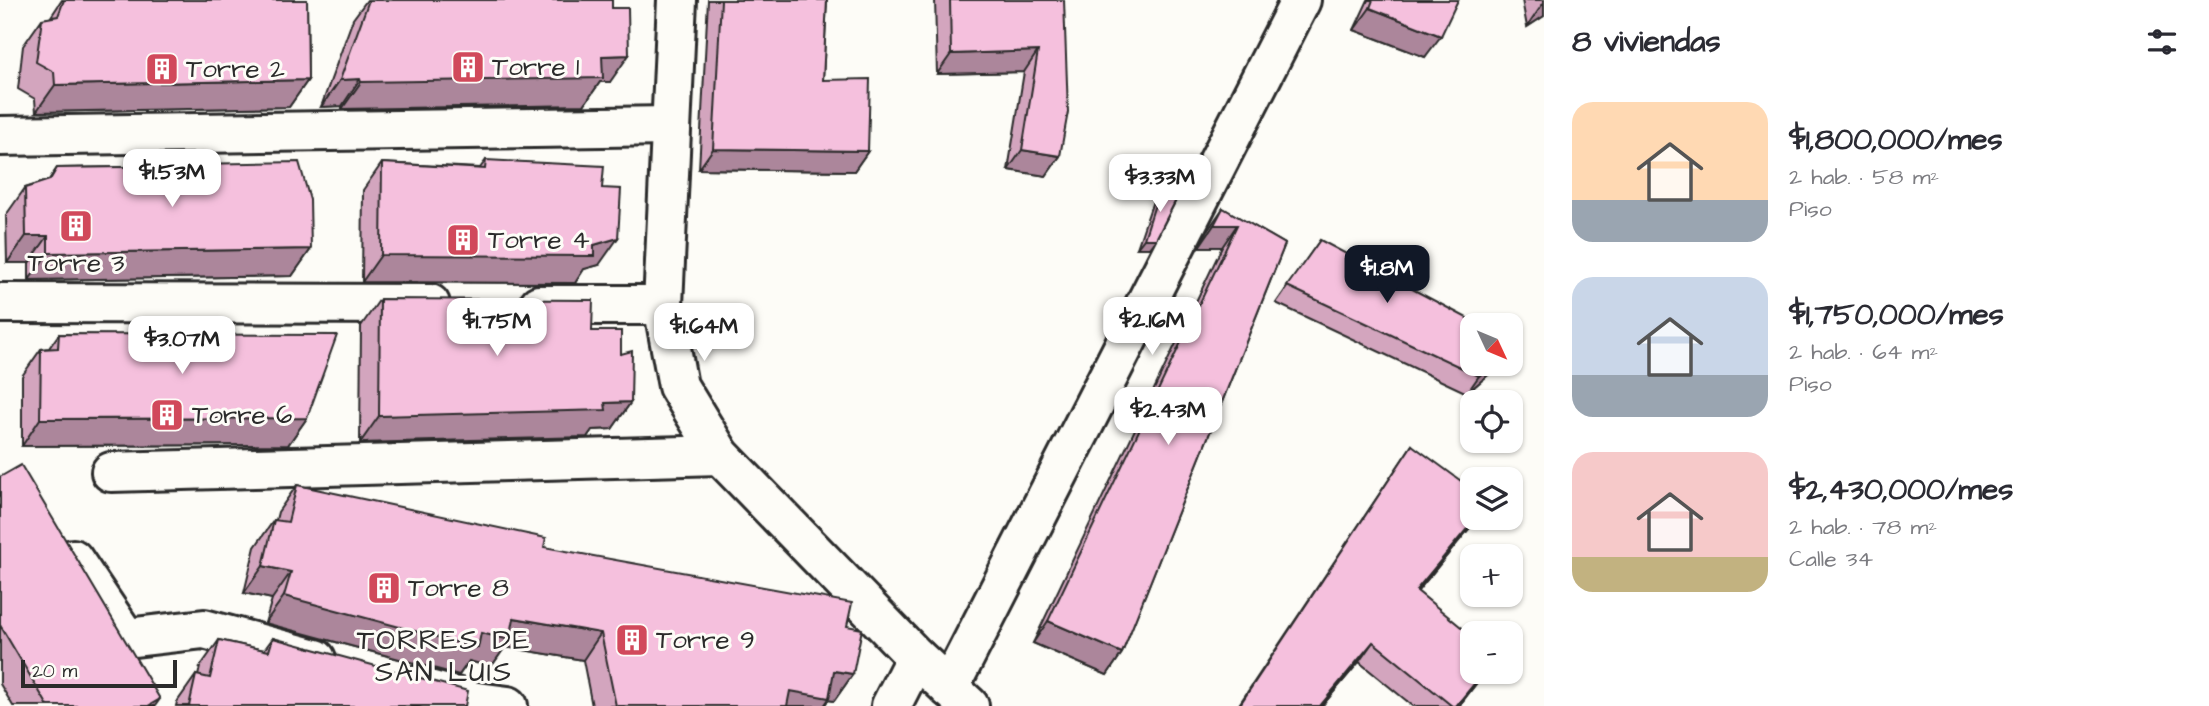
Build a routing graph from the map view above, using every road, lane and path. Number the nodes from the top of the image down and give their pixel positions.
1 (677, 0) edge
2 (1301, 0) edge
3 (671, 126) junction
4 (0, 136) edge
5 (0, 303) edge
6 (469, 304) edge
7 (511, 305) edge
8 (663, 305) junction
9 (720, 456) junction
10 (111, 472) dead end
11 (53, 528) edge
12 (916, 657) junction
13 (959, 697) edge
14 (508, 706) edge
15 (891, 706) edge

1 - 3 street
2 - 13 street
3 - 4 street
3 - 8 street
5 - 6 street
7 - 8 street
8 - 9 street
9 - 10 street
9 - 12 street
11 - 14 street
12 - 13 street
12 - 15 street

